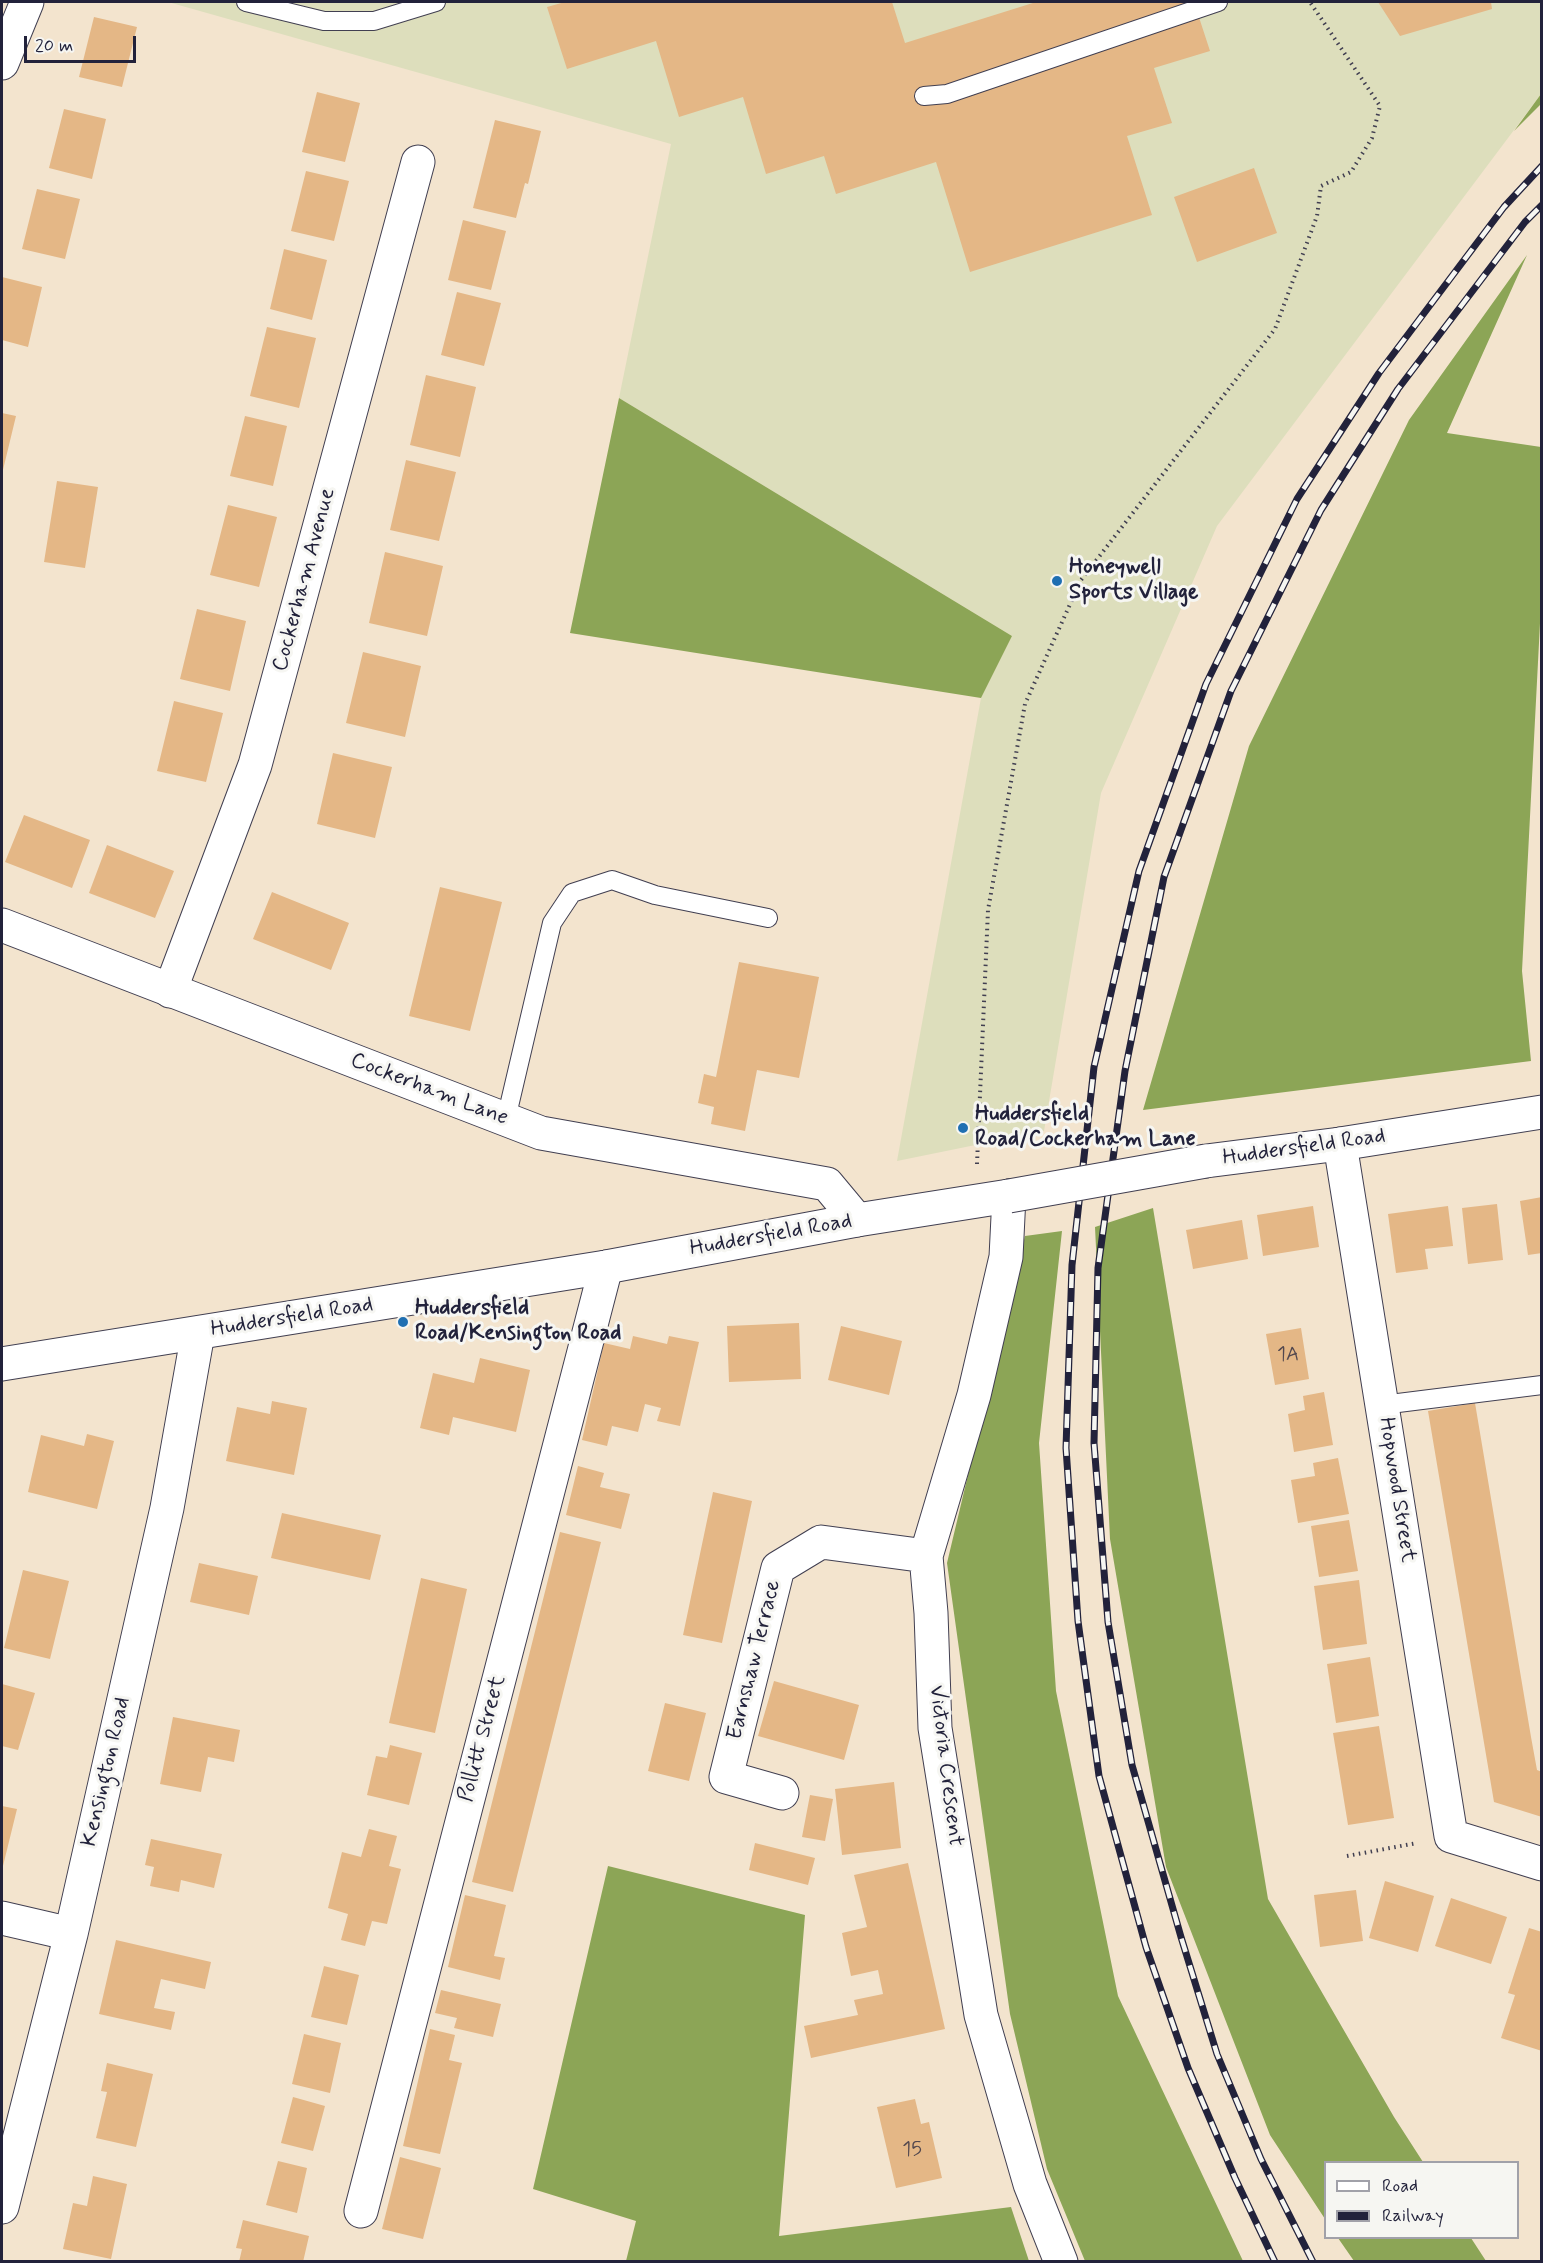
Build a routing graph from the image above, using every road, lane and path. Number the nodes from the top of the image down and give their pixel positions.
1 (27, 2) edge
2 (246, 2) edge
3 (436, 2) edge
4 (1218, 2) edge
5 (1310, 2) edge
6 (2, 63) edge
7 (924, 96) dead end
8 (418, 162) dead end
9 (768, 918) dead end
10 (2, 925) edge
11 (170, 991) junction
12 (1542, 1112) edge
13 (506, 1119) junction
14 (1340, 1144) junction
15 (1009, 1196) junction
16 (975, 1201) junction
17 (857, 1220) junction
18 (606, 1267) junction
19 (198, 1334) junction
20 (2, 1364) edge
21 (1542, 1385) edge
22 (1382, 1405) junction
23 (926, 1556) junction
24 (782, 1793) dead end
25 (1451, 1836) junction
26 (1347, 1856) dead end
27 (1542, 1864) edge
28 (2, 1918) edge
29 (71, 1934) junction
30 (2, 2207) edge
31 (361, 2211) dead end
32 (1061, 2262) edge

1 - 6 main road
2 - 3 lane
4 - 7 lane
5 - 16 path
8 - 11 main road, Cockerham Avenue
9 - 13 lane
10 - 11 main road, Cockerham Lane
11 - 13 main road, Cockerham Lane
12 - 14 main road, Huddersfield Road
13 - 17 main road, Cockerham Lane
14 - 15 main road, Huddersfield Road, bridge
14 - 22 main road, Hopwood Street
15 - 16 main road, Huddersfield Road
15 - 23 main road, Victoria Crescent
16 - 17 main road, Huddersfield Road
17 - 18 main road, Huddersfield Road
18 - 19 main road, Huddersfield Road
18 - 31 main road, Pollitt Street
19 - 20 main road, Huddersfield Road
19 - 29 main road, Kensington Road
21 - 22 lane
22 - 25 main road, Hopwood Street
23 - 24 main road, Earnshaw Terrace
23 - 32 main road, Victoria Crescent
25 - 26 path
25 - 27 main road
28 - 29 main road
29 - 30 main road, Kensington Road

